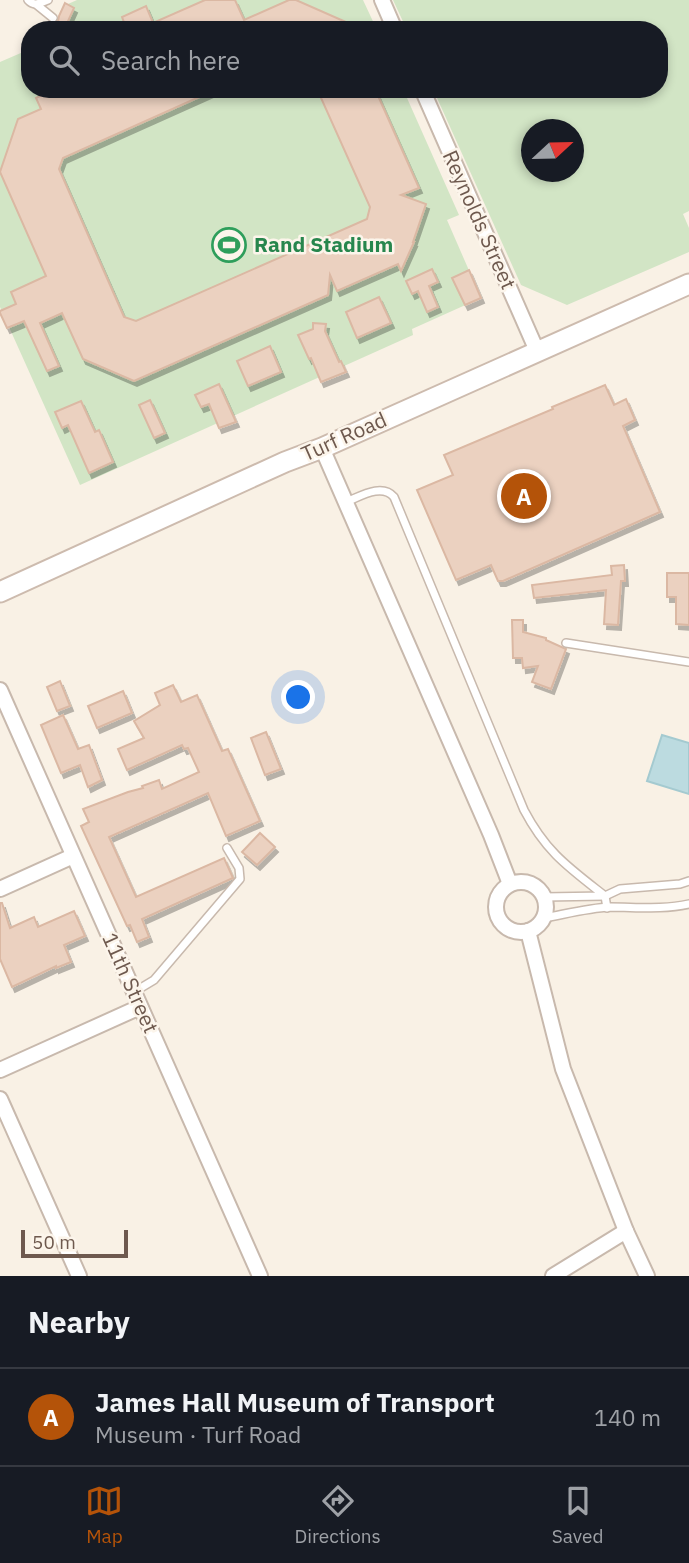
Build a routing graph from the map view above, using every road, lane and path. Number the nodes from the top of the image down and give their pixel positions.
1 (28, 0) edge
2 (48, 0) edge
3 (386, 1) edge
4 (37, 5) junction
5 (53, 18) dead end
6 (392, 21) edge
7 (426, 98) edge
8 (689, 285) edge
9 (537, 351) junction
10 (322, 448) junction
11 (346, 502) junction
12 (0, 592) edge
13 (566, 643) dead end
14 (689, 662) edge
15 (0, 690) edge
16 (227, 848) dead end
17 (73, 856) junction
18 (689, 881) edge
19 (510, 884) junction
20 (0, 889) edge
21 (605, 896) junction
22 (544, 897) junction
23 (689, 904) edge
24 (607, 908) junction
25 (544, 918) junction
26 (528, 931) junction
27 (134, 992) junction
28 (141, 1007) junction
29 (0, 1070) edge
30 (0, 1098) edge
31 (626, 1231) junction
32 (79, 1276) edge
33 (260, 1276) edge
34 (553, 1276) edge
35 (647, 1276) edge

1 - 4 lane
2 - 4 lane
3 - 6 street
4 - 5 lane
7 - 9 street, Reynolds Street
8 - 9 main road, Turf Road
9 - 10 main road, Turf Road
10 - 11 street
10 - 12 main road, Turf Road
11 - 19 street
11 - 21 lane
13 - 14 lane
15 - 17 street, 11th Street
16 - 27 lane
17 - 20 street
17 - 27 street, 11th Street
18 - 21 lane
19 - 22 street
19 - 26 street
21 - 22 lane
21 - 24 lane
22 - 25 street
23 - 24 lane
24 - 25 lane
25 - 26 street
26 - 31 street
27 - 28 street, 11th Street
28 - 29 street
28 - 33 street, 11th Street
30 - 32 street
31 - 34 street
31 - 35 street

